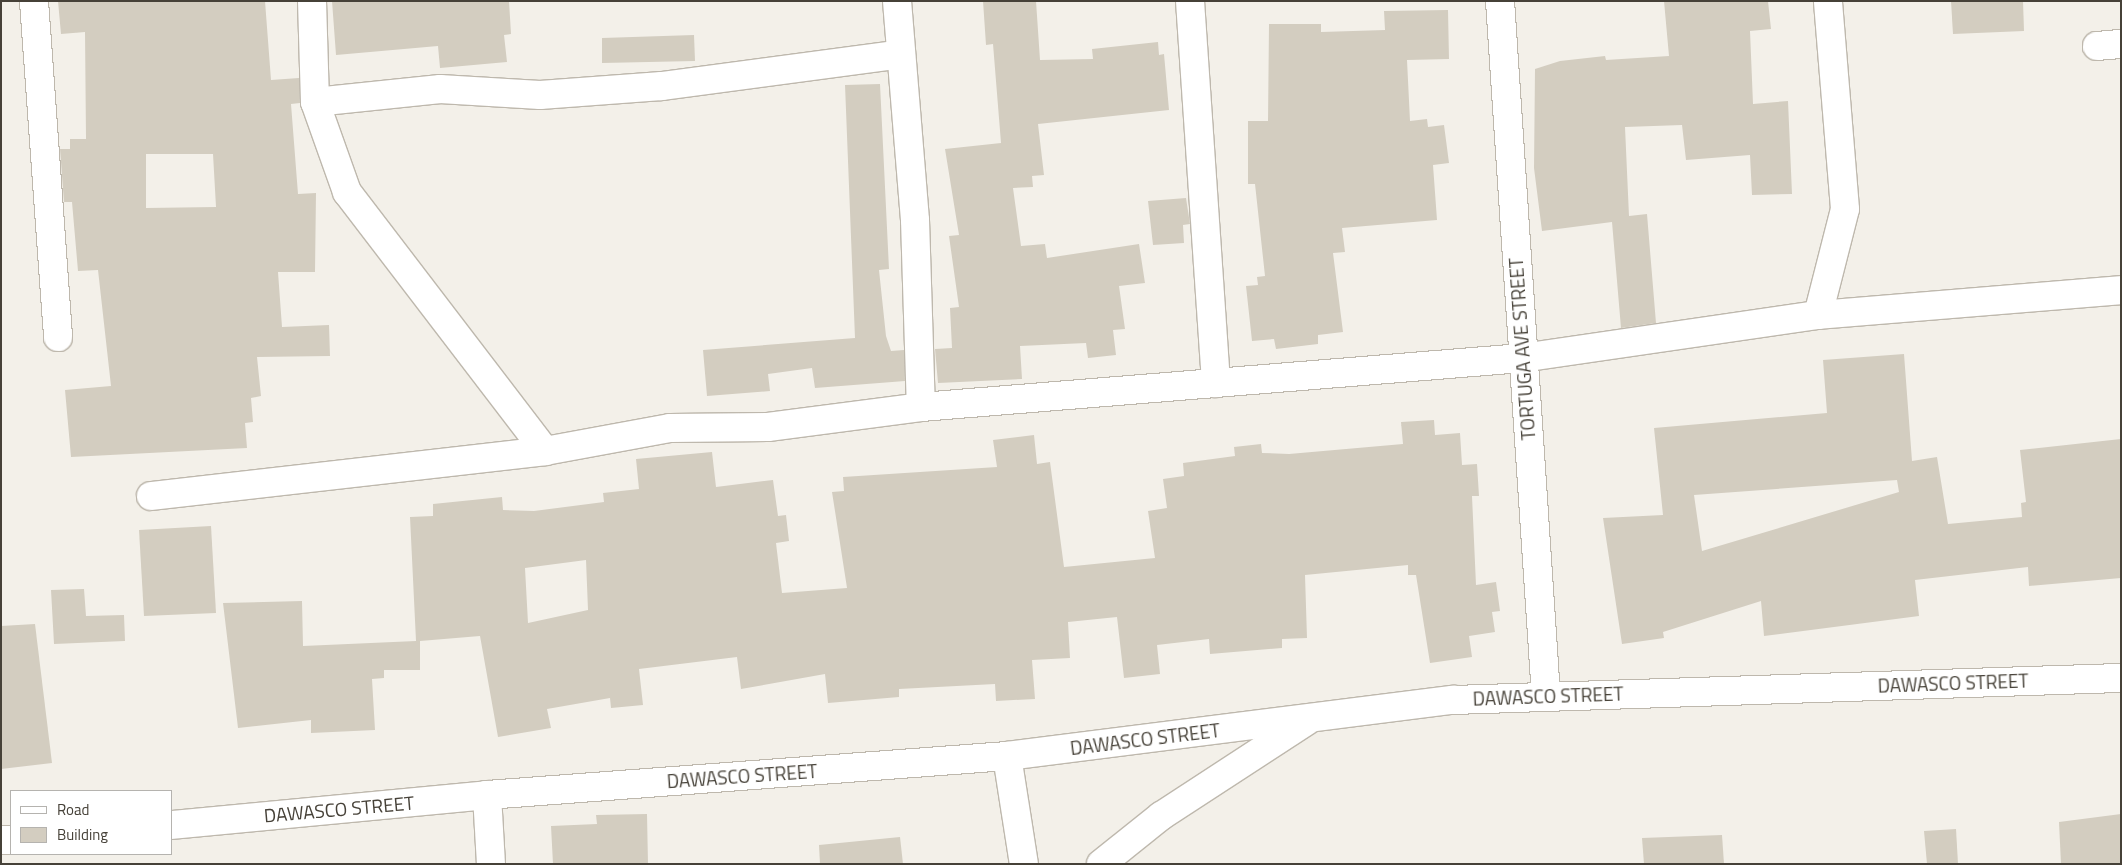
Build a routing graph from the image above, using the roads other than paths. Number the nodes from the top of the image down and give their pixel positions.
1 (34, 1) edge
2 (312, 1) edge
3 (897, 1) edge
4 (1190, 1) edge
5 (1500, 1) edge
6 (1828, 1) edge
7 (901, 54) junction
8 (315, 102) junction
9 (2121, 290) edge
10 (1818, 315) junction
11 (58, 337) dead end
12 (1522, 358) junction
13 (1216, 383) junction
14 (921, 407) junction
15 (544, 451) junction
16 (151, 496) dead end
17 (2121, 678) edge
18 (1546, 696) junction
19 (1312, 717) junction
20 (1007, 756) junction
21 (488, 795) junction
22 (172, 825) edge
23 (491, 864) edge
24 (1024, 864) edge
25 (1101, 864) edge

1 - 11 street
2 - 8 street
3 - 7 street
4 - 13 street
5 - 12 street, TORTUGA AVE STREET
6 - 10 street
7 - 8 street
7 - 14 street
8 - 15 street
9 - 10 street
10 - 12 street
12 - 13 street
12 - 18 street, TORTUGA AVE STREET
13 - 14 street
14 - 15 street
15 - 16 street
17 - 18 street, DAWASCO STREET
18 - 19 street, DAWASCO STREET
19 - 20 street, DAWASCO STREET
19 - 25 street
20 - 21 street, DAWASCO STREET
20 - 24 street
21 - 22 street, DAWASCO STREET
21 - 23 street

